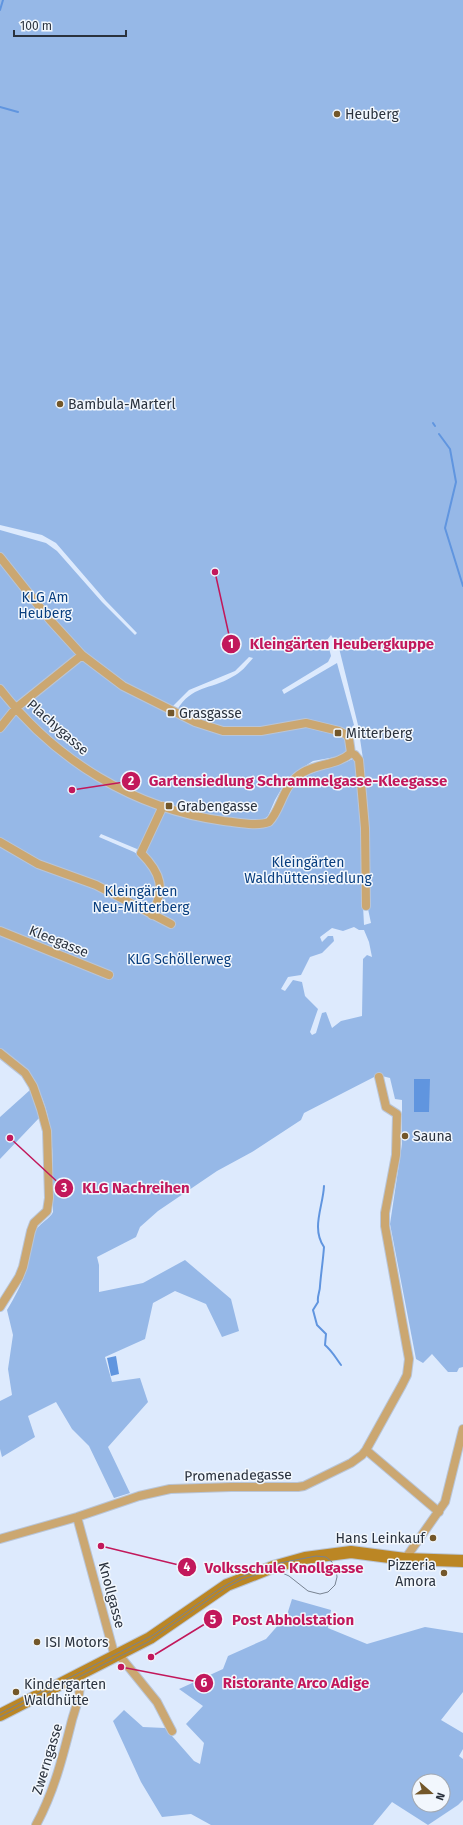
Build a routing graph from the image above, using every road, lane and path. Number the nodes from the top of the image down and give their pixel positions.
1 (0, 557) edge
2 (82, 655) junction
3 (0, 689) edge
4 (16, 708) junction
5 (0, 728) edge
6 (351, 753) junction
7 (163, 806) junction
8 (0, 842) edge
9 (366, 906) dead end
10 (152, 915) junction
11 (171, 924) dead end
12 (0, 931) edge
13 (109, 975) dead end
14 (0, 1053) edge
15 (379, 1077) dead end
16 (0, 1307) edge
17 (463, 1430) edge
18 (366, 1450) junction
19 (438, 1512) junction
20 (77, 1517) junction
21 (0, 1539) edge
22 (405, 1559) junction
23 (463, 1561) edge
24 (117, 1656) junction
25 (78, 1675) junction
26 (0, 1715) edge
27 (172, 1731) dead end
28 (36, 1825) edge

1 - 2 street
2 - 4 street
2 - 6 street
3 - 4 street, Plachygasse
4 - 5 street
4 - 7 street, Plachygasse
6 - 7 street, Plachygasse
6 - 9 street
7 - 10 street
8 - 10 street
10 - 11 street
12 - 13 street, Kleegasse
14 - 16 street
15 - 18 street, Promenadegasse
17 - 19 street
18 - 19 street
18 - 20 street, Promenadegasse
19 - 22 street
20 - 21 street, Promenadegasse
20 - 24 street, Knollgasse
22 - 23 main road
22 - 24 main road
24 - 25 main road
24 - 27 street
25 - 26 main road
25 - 28 street, Zwerngasse

